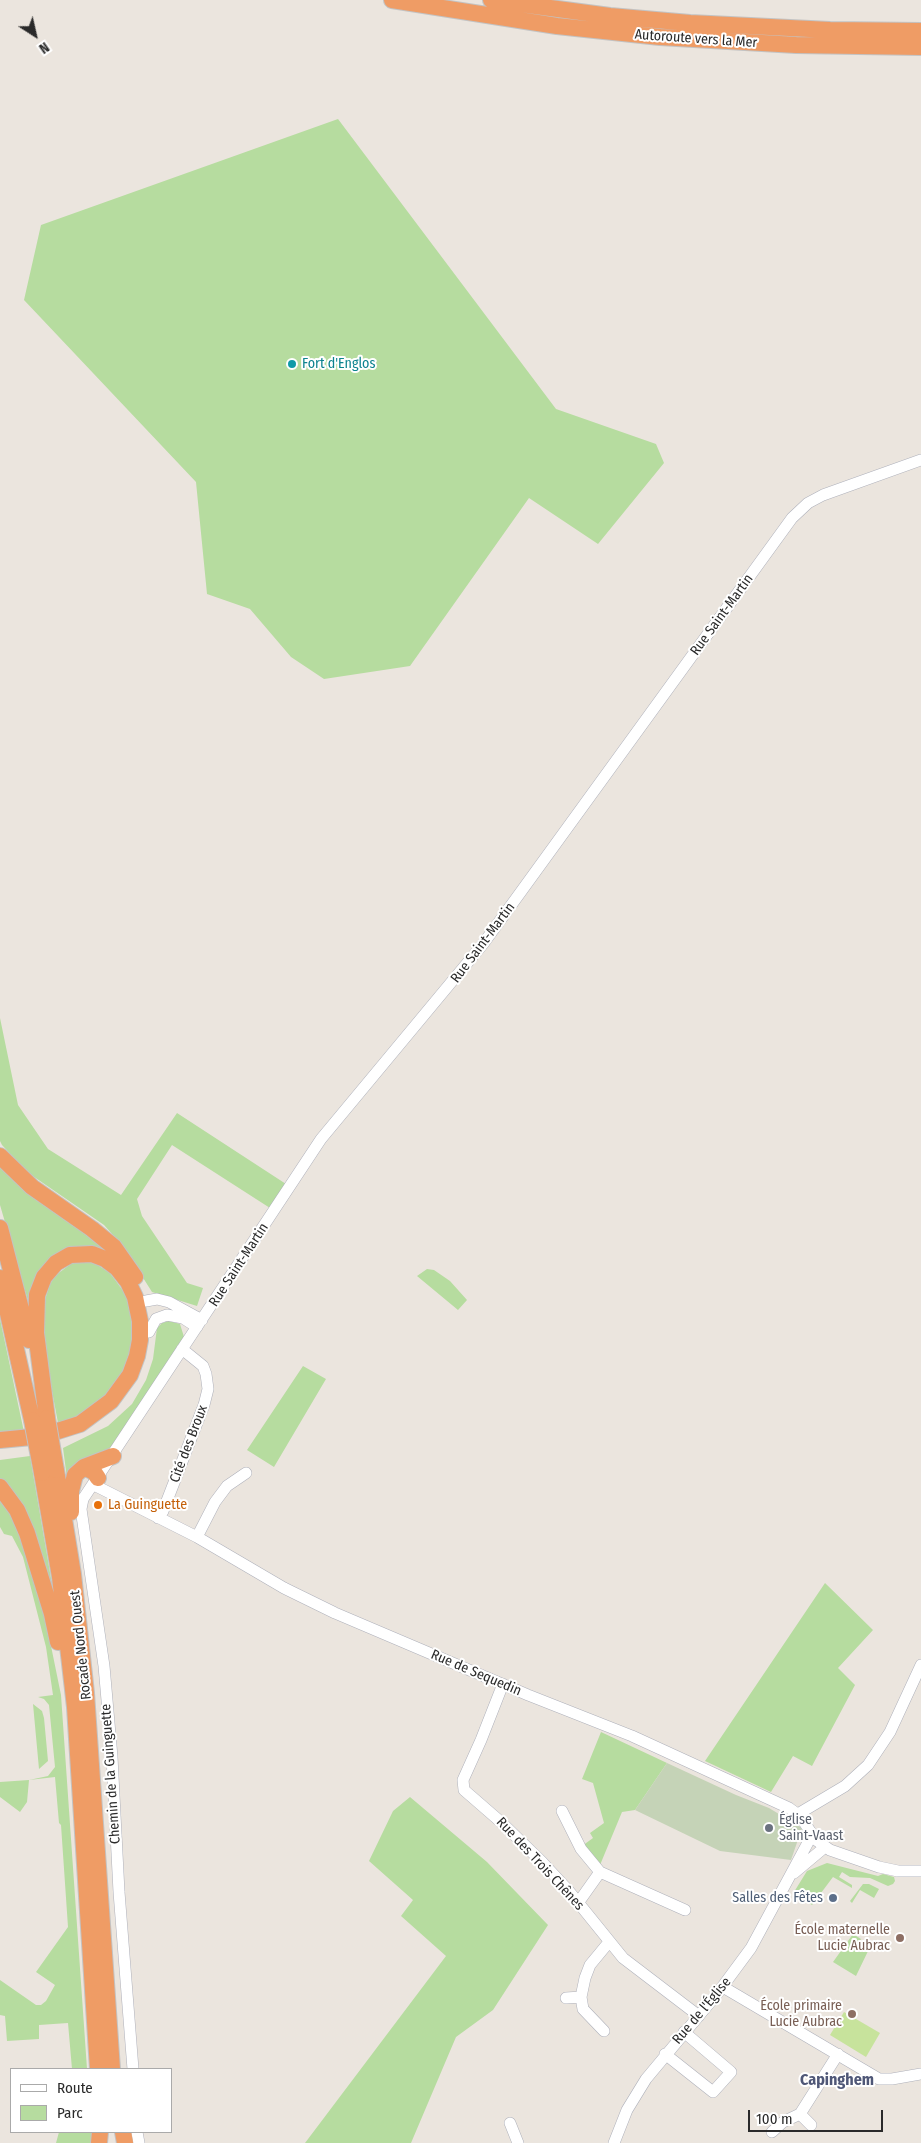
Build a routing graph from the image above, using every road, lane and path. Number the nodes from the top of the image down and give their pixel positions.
1 (392, 0) edge
2 (491, 0) edge
3 (921, 31) edge
4 (921, 47) edge
5 (921, 460) edge
6 (0, 1156) edge
7 (0, 1228) edge
8 (0, 1278) edge
9 (146, 1301) junction
10 (200, 1324) junction
11 (144, 1326) junction
12 (182, 1348) junction
13 (40, 1419) junction
14 (0, 1440) edge
15 (0, 1449) edge
16 (113, 1456) junction
17 (84, 1467) junction
18 (49, 1471) junction
19 (246, 1473) dead end
20 (96, 1481) junction
21 (0, 1487) edge
22 (158, 1518) junction
23 (196, 1537) junction
24 (921, 1665) edge
25 (503, 1684) junction
26 (86, 1693) junction
27 (74, 1707) junction
28 (562, 1811) dead end
29 (798, 1814) junction
30 (812, 1835) junction
31 (827, 1849) junction
32 (921, 1871) edge
33 (600, 1872) junction
34 (790, 1879) junction
35 (578, 1903) junction
36 (685, 1910) dead end
37 (609, 1942) junction
38 (723, 1987) junction
39 (566, 1998) dead end
40 (581, 1998) junction
41 (698, 2016) junction
42 (604, 2031) dead end
43 (684, 2032) junction
44 (665, 2054) junction
45 (838, 2054) junction
46 (98, 2068) edge
47 (113, 2068) edge
48 (133, 2068) edge
49 (921, 2074) edge
50 (800, 2114) junction
51 (510, 2123) dead end
52 (811, 2125) dead end
53 (772, 2132) dead end
54 (518, 2143) edge
55 (614, 2143) edge

1 - 4 highway, Autoroute vers la Mer
2 - 3 highway
5 - 10 street, Rue Saint-Martin
6 - 9 highway
7 - 13 highway, Rocade Nord Ouest
8 - 13 highway, Rocade Nord Ouest
9 - 10 street
9 - 11 highway
10 - 11 street
10 - 12 street, Rue Saint-Martin
11 - 13 highway
11 - 14 highway
11 - 15 highway
12 - 16 street, Rue Saint-Martin
12 - 22 street, Cité des Broux
13 - 18 highway, Rocade Nord Ouest, bridge
16 - 17 highway
16 - 20 street, Rue Saint-Martin
17 - 20 highway
17 - 26 highway
18 - 26 highway, Rocade Nord Ouest
18 - 27 highway, Rocade Nord Ouest
19 - 23 street
20 - 22 street, Rue de Sequedin
20 - 48 street, Chemin de la Guinguette
21 - 27 highway
22 - 23 street, Rue de Sequedin
23 - 25 street, Rue de Sequedin
24 - 29 street
25 - 29 street, Rue de Sequedin
25 - 35 street, Rue des Trois Chênes
26 - 47 highway, Rocade Nord Ouest
27 - 46 highway, Rocade Nord Ouest
28 - 33 street
29 - 30 street, Rue de Sequedin
30 - 31 street, Rue de Sequedin
30 - 34 street
31 - 32 street
31 - 34 street
33 - 35 street
33 - 36 street
34 - 38 street, Rue de l'Église
35 - 37 street, Rue des Trois Chênes
37 - 40 street
37 - 41 street, Rue des Trois Chênes
38 - 41 street, Rue de l'Église
38 - 45 street
39 - 40 street
40 - 42 street
41 - 43 street, Rue de l'Église
43 - 44 street, Rue de l'Église
43 - 44 street
44 - 55 street, Rue de l'Église
45 - 49 street
45 - 50 street
50 - 52 street
50 - 53 street
51 - 54 street

